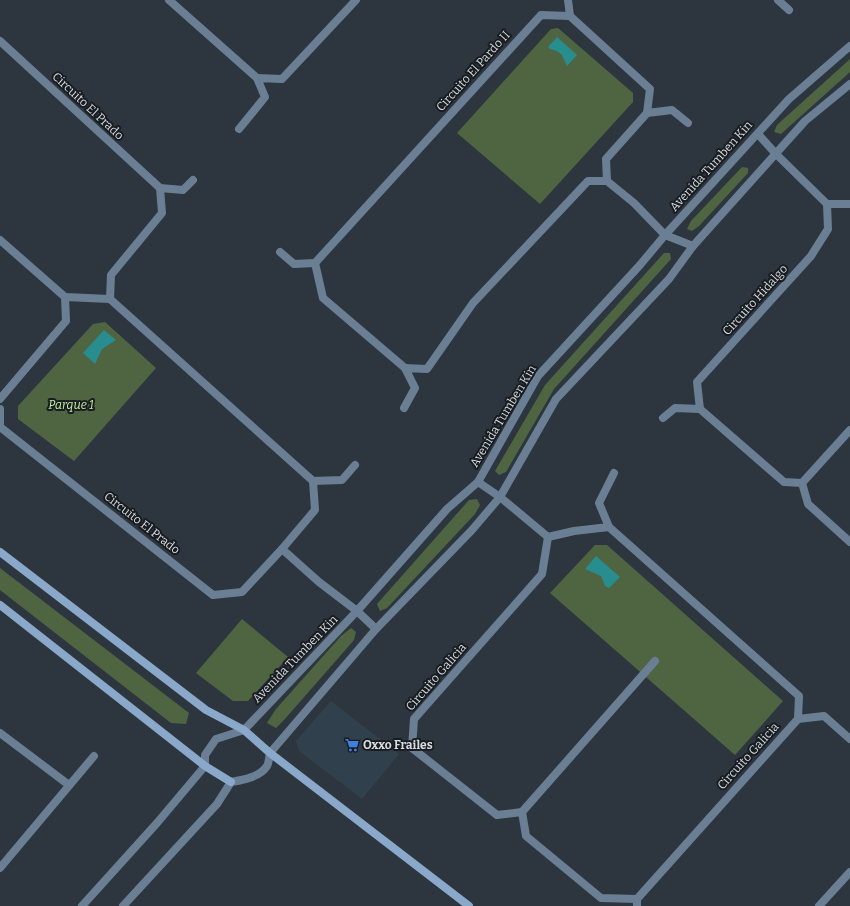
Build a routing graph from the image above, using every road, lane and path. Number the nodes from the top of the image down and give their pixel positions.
1 (169, 0) edge
2 (356, 0) edge
3 (568, 0) edge
4 (778, 0) edge
5 (789, 10) dead end
6 (570, 16) junction
7 (0, 41) edge
8 (850, 46) edge
9 (257, 78) junction
10 (850, 84) edge
11 (647, 113) junction
12 (688, 123) dead end
13 (239, 129) dead end
14 (758, 134) junction
15 (776, 154) junction
16 (192, 180) dead end
17 (607, 181) junction
18 (160, 188) junction
19 (827, 204) junction
20 (850, 204) edge
21 (665, 235) junction
22 (0, 240) edge
23 (693, 246) junction
24 (280, 252) dead end
25 (315, 263) junction
26 (65, 297) junction
27 (110, 299) junction
28 (405, 368) junction
29 (0, 399) edge
30 (404, 408) dead end
31 (0, 409) edge
32 (700, 410) junction
33 (663, 418) dead end
34 (850, 430) edge
35 (355, 465) dead end
36 (614, 472) dead end
37 (313, 481) junction
38 (478, 482) junction
39 (802, 483) junction
40 (500, 497) junction
41 (609, 527) junction
42 (548, 537) junction
43 (850, 542) edge
44 (282, 549) junction
45 (0, 552) edge
46 (0, 605) edge
47 (357, 611) junction
48 (376, 629) junction
49 (655, 661) dead end
50 (798, 719) junction
51 (244, 730) junction
52 (0, 733) edge
53 (850, 740) edge
54 (270, 753) junction
55 (94, 756) dead end
56 (205, 766) junction
57 (231, 782) junction
58 (69, 785) junction
59 (522, 812) junction
60 (0, 868) edge
61 (850, 872) edge
62 (637, 902) edge
63 (82, 906) edge
64 (123, 906) edge
65 (469, 906) edge
66 (819, 906) edge

1 - 9 street
2 - 9 street
3 - 6 street
4 - 5 street
6 - 11 street
6 - 25 street, Circuito El Pardo II
7 - 18 street, Circuito El Prado
8 - 14 street, Avenida Tumben Kin
9 - 13 street
10 - 15 street
11 - 12 street
11 - 17 street
14 - 15 street
14 - 21 street, Avenida Tumben Kin
15 - 19 street
15 - 23 street
16 - 18 street
17 - 21 street
17 - 28 street
18 - 27 street
19 - 20 street
19 - 32 street, Circuito Hidalgo
21 - 23 street
21 - 38 street, Avenida Tumben Kin
22 - 26 street
23 - 40 street
24 - 25 street
25 - 28 street
26 - 27 street
26 - 29 street
27 - 37 street
28 - 30 street
31 - 44 street, Circuito El Prado
32 - 33 street
32 - 39 street
34 - 39 street
35 - 37 street
36 - 41 street
37 - 44 street, Circuito El Prado
38 - 40 street
38 - 47 street, Avenida Tumben Kin
39 - 43 street
40 - 42 street
40 - 48 street
41 - 42 street
41 - 50 street
42 - 59 street, Circuito Galicia
44 - 47 street
45 - 51 main road
46 - 56 main road
47 - 48 street
47 - 51 street, Avenida Tumben Kin
48 - 54 street
49 - 59 street
50 - 53 street
50 - 62 street, Circuito Galicia
51 - 54 main road
51 - 56 street
52 - 58 street
54 - 57 street
54 - 65 main road
55 - 58 street
56 - 57 main road
56 - 63 street
57 - 64 street
58 - 60 street
59 - 62 street, Circuito Galicia
61 - 66 street

